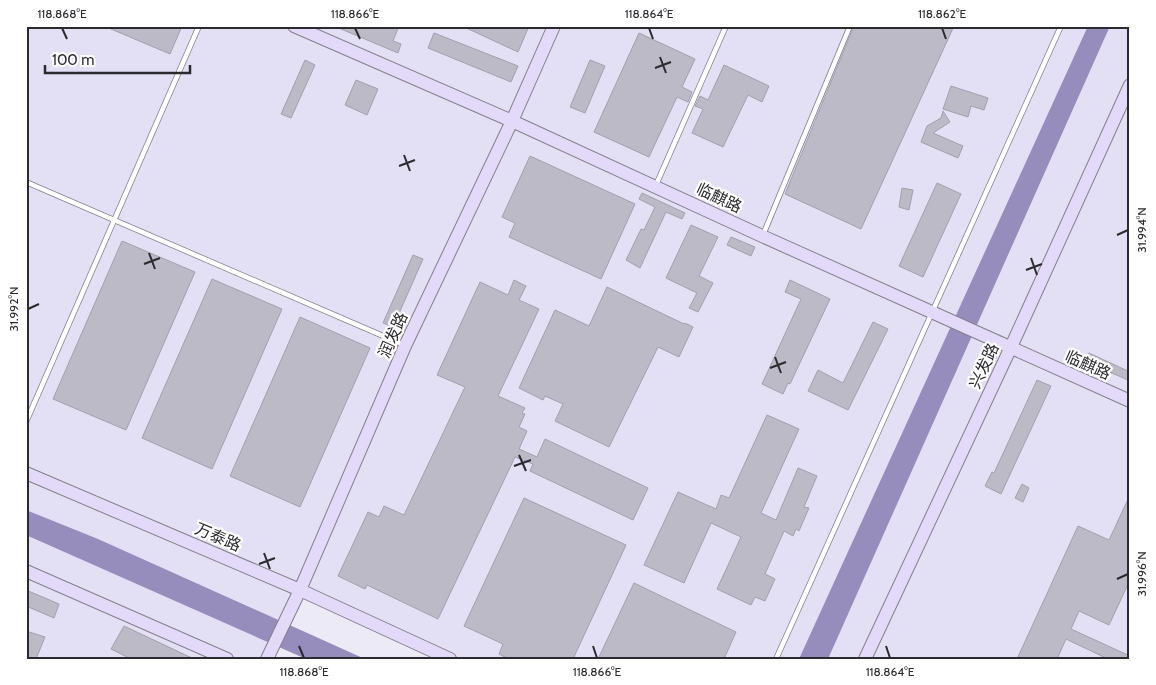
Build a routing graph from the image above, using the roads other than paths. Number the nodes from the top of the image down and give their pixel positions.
1 (199, 26) edge
2 (294, 26) edge
3 (554, 26) edge
4 (726, 26) edge
5 (850, 26) edge
6 (1061, 26) edge
7 (1130, 85) edge
8 (512, 120) junction
9 (26, 182) edge
10 (655, 186) junction
11 (116, 219) junction
12 (762, 236) junction
13 (933, 312) junction
14 (405, 346) junction
15 (1011, 347) junction
16 (1130, 402) edge
17 (26, 422) edge
18 (26, 473) edge
19 (26, 570) edge
20 (300, 590) junction
21 (269, 654) edge
22 (227, 659) edge
23 (450, 659) edge
24 (776, 659) edge
25 (865, 659) edge

1 - 11 lane
2 - 8 street, 临麒路
3 - 8 street, 润发路
4 - 10 lane
5 - 12 lane
6 - 13 lane
7 - 15 street, 兴发路
8 - 10 street, 临麒路
8 - 14 street, 润发路
9 - 11 lane
10 - 12 street, 临麒路
11 - 14 lane
11 - 17 lane
12 - 13 street, 临麒路
13 - 15 street, 临麒路
13 - 24 lane
14 - 20 street, 润发路
15 - 16 street, 临麒路
15 - 25 street, 兴发路
18 - 20 street, 万泰路
19 - 22 street
20 - 21 street, 润发路
20 - 23 street, 万泰路

